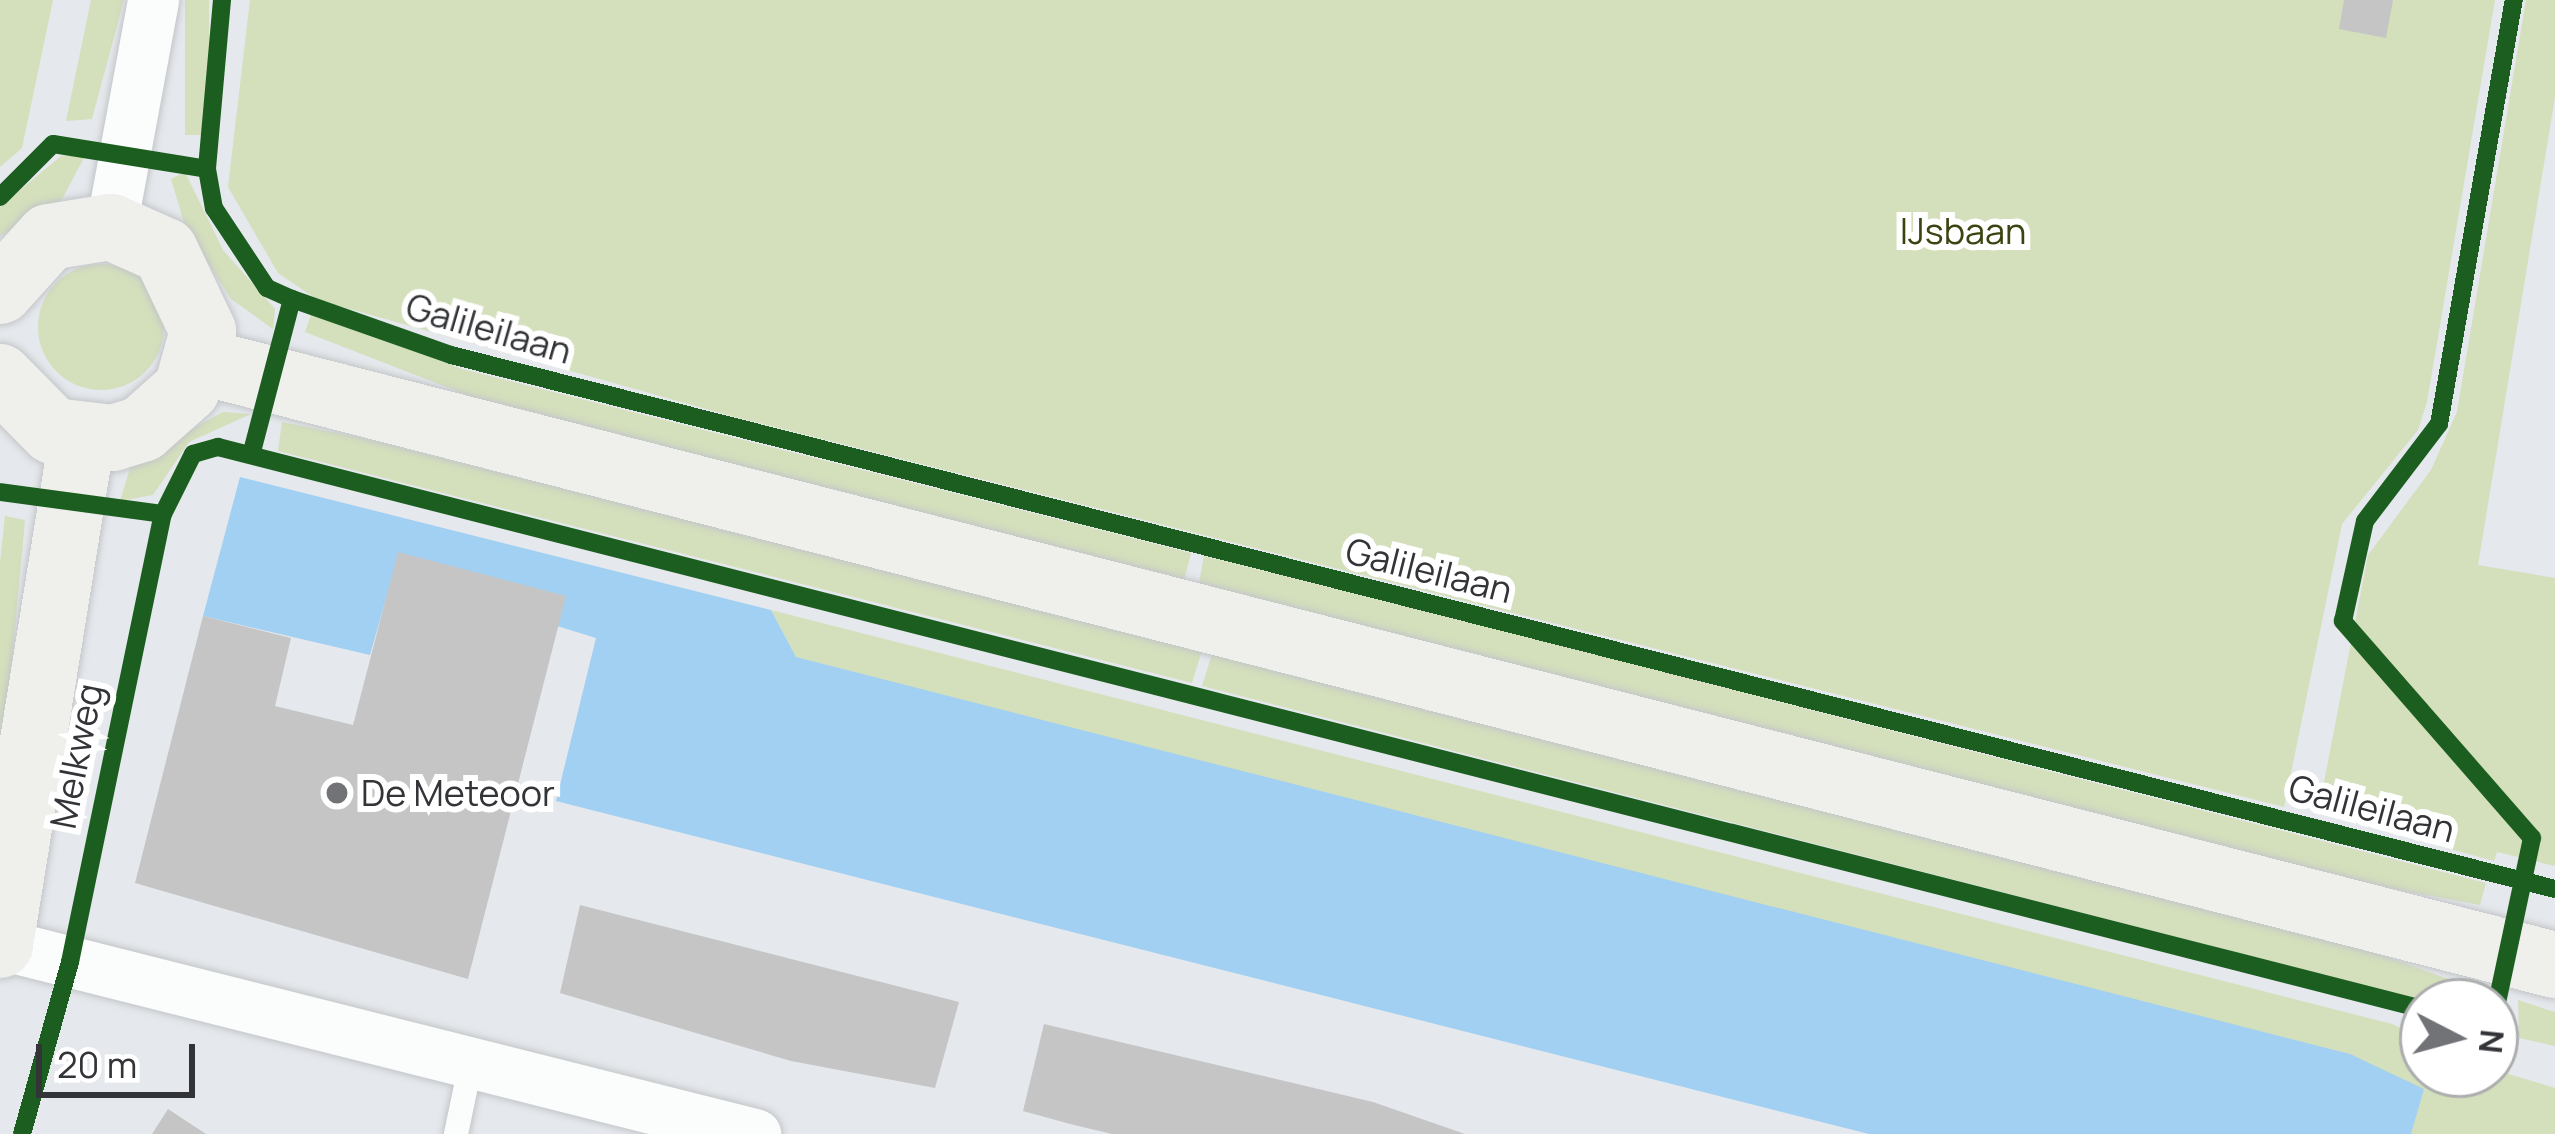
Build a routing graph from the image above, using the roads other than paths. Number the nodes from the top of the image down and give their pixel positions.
1 (153, 0) edge
2 (111, 227) junction
3 (5, 274) edge
4 (199, 361) junction
5 (0, 376) edge
6 (82, 438) junction
7 (0, 945) edge
8 (2555, 965) edge
9 (471, 1062) junction
10 (456, 1134) edge
11 (754, 1134) edge

1 - 2 street
2 - 3 main road
2 - 4 main road
4 - 6 main road
4 - 8 main road
5 - 6 main road
6 - 7 main road, Melkweg
7 - 9 street
9 - 10 lane
9 - 11 street

